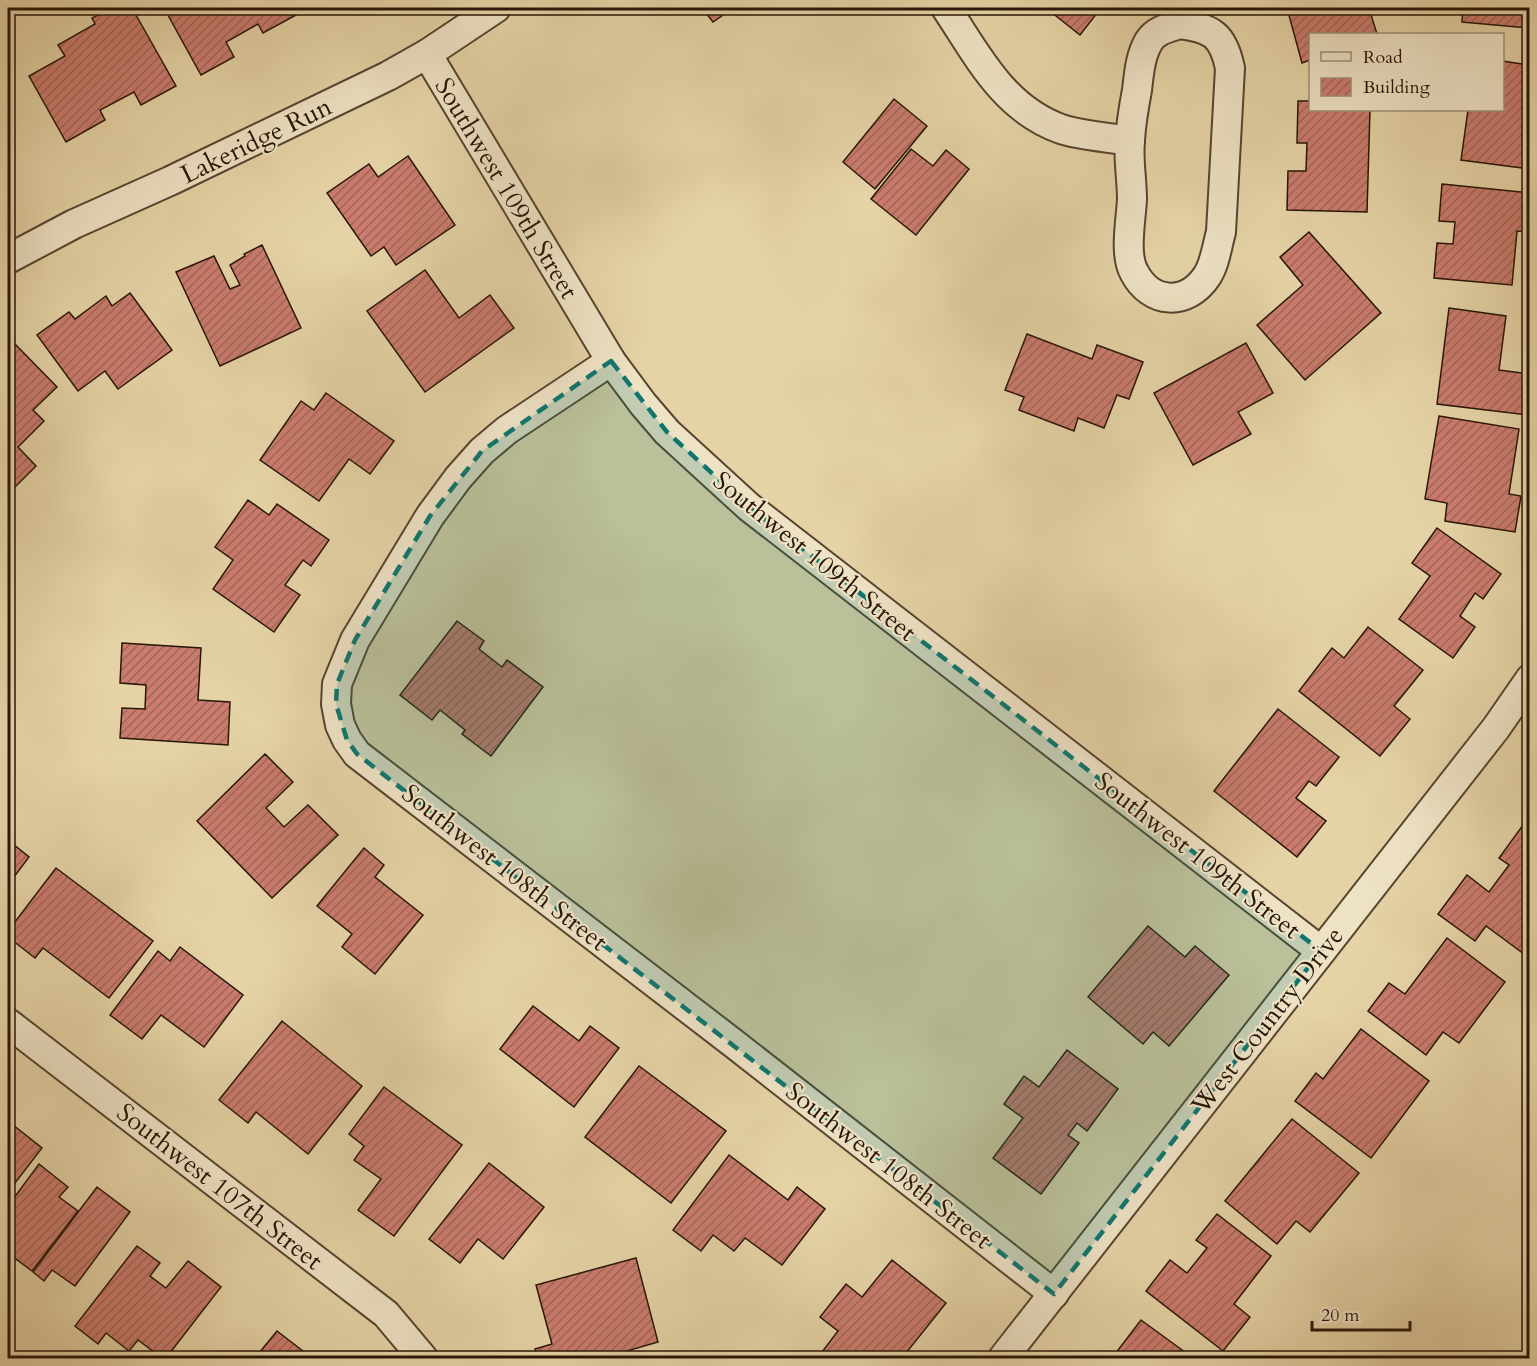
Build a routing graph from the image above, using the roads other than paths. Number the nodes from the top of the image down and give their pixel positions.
1 (496, 8) edge
2 (946, 8) edge
3 (427, 54) junction
4 (1130, 141) junction
5 (8, 259) edge
6 (611, 361) junction
7 (1530, 680) edge
8 (1321, 951) junction
9 (8, 1023) edge
10 (1054, 1294) junction
11 (423, 1359) edge
12 (1003, 1359) edge

1 - 3 street, Lakeridge Run
2 - 4 street
3 - 5 street, Lakeridge Run
3 - 6 street, Southwest 109th Street
4 - 4 street
6 - 8 street, Southwest 109th Street
6 - 10 street, Southwest 108th Street
7 - 8 street, West Country Drive
8 - 10 street, West Country Drive
9 - 11 street, Southwest 107th Street
10 - 12 street, West Country Drive

